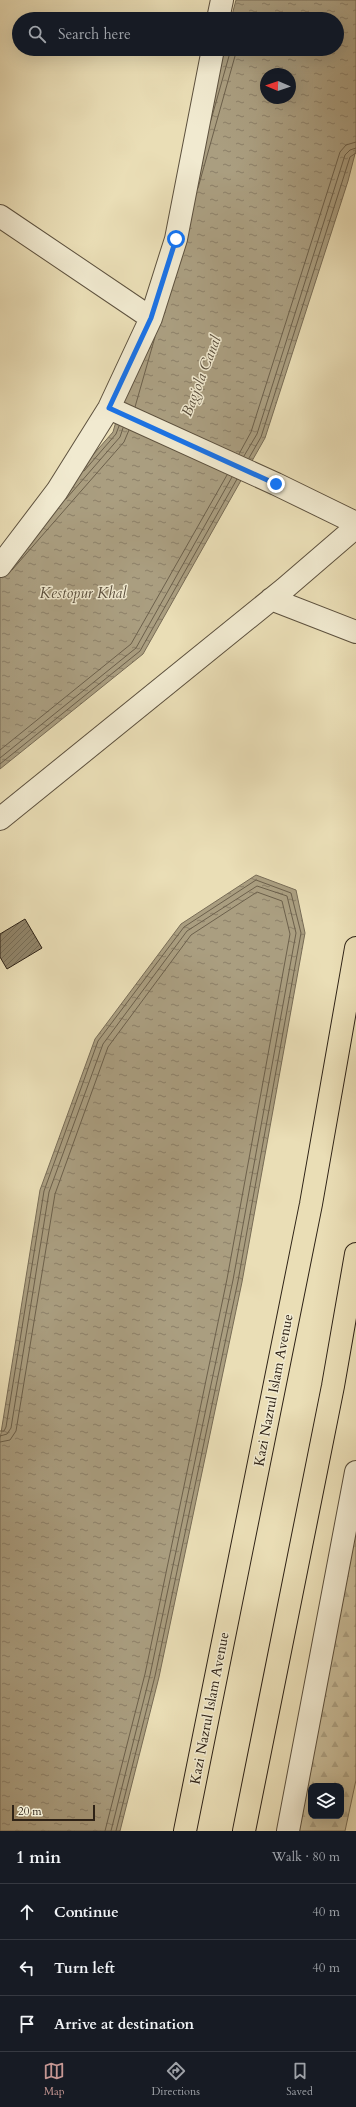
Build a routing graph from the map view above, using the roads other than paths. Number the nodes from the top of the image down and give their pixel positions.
1 (222, 0) edge
2 (219, 12) edge
3 (212, 56) edge
4 (0, 216) edge
5 (151, 318) junction
6 (109, 408) junction
7 (356, 523) edge
8 (356, 527) edge
9 (0, 566) edge
10 (271, 599) junction
11 (356, 632) edge
12 (0, 819) edge
13 (356, 948) edge
14 (356, 1254) edge
15 (356, 1472) edge
16 (185, 1831) edge
17 (244, 1831) edge
18 (288, 1831) edge

1 - 2 street
3 - 5 street
4 - 5 street
5 - 6 street
6 - 7 street
6 - 9 street
8 - 10 street
10 - 11 street
10 - 12 street
13 - 16 main road, Kazi Nazrul Islam Avenue
14 - 17 main road
15 - 18 street

